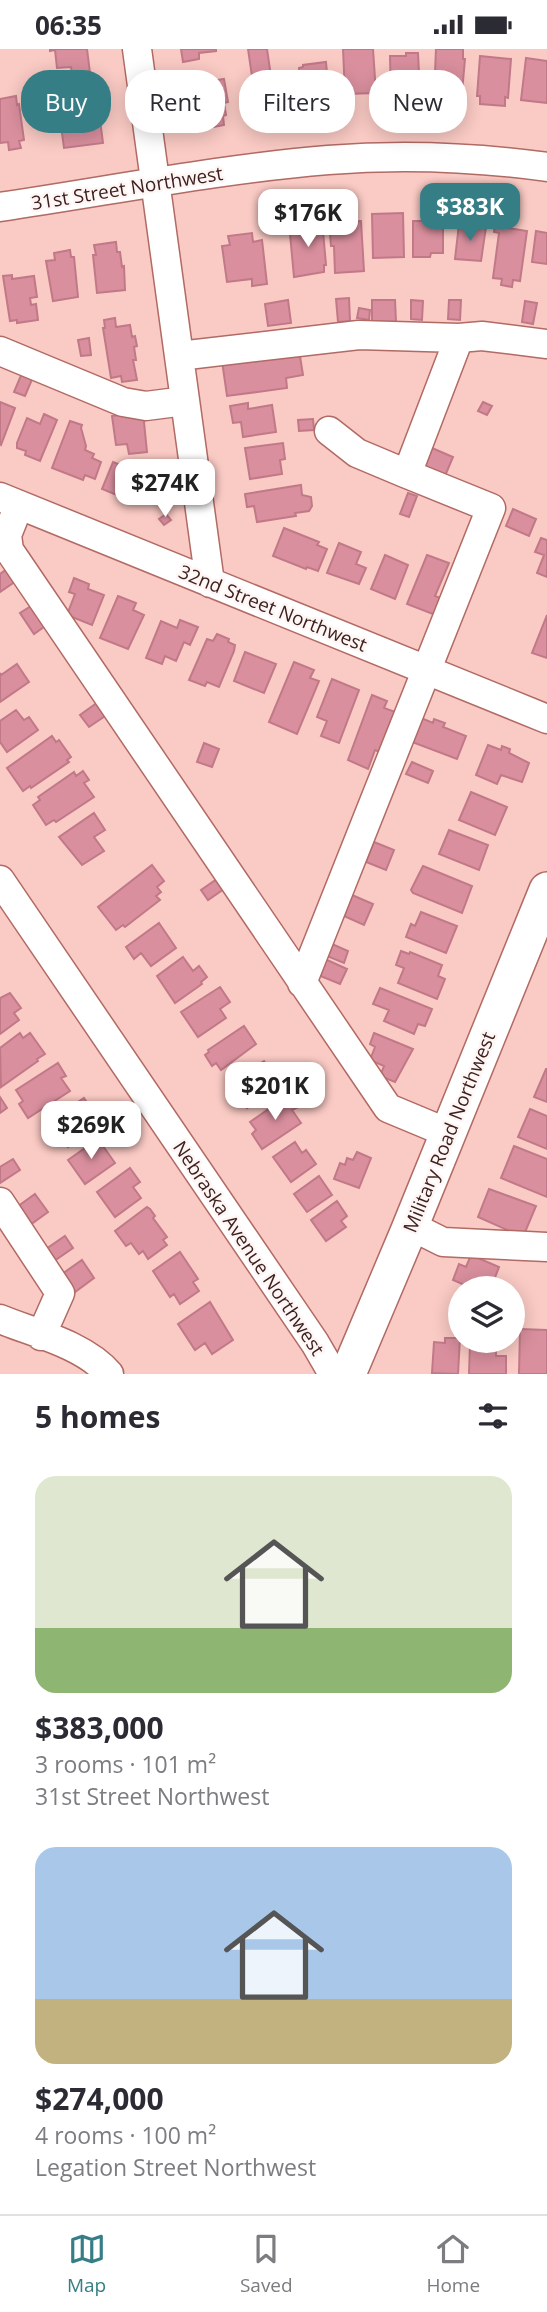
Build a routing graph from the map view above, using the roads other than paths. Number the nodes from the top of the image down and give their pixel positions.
1 (137, 49) edge
2 (547, 167) edge
3 (155, 183) junction
4 (0, 207) edge
5 (458, 338) junction
6 (547, 344) edge
7 (0, 351) edge
8 (179, 356) junction
9 (185, 401) junction
10 (329, 431) dead end
11 (408, 474) junction
12 (10, 501) edge
13 (210, 583) junction
14 (426, 670) junction
15 (547, 719) edge
16 (0, 880) edge
17 (547, 890) edge
18 (539, 935) edge
19 (302, 983) junction
20 (448, 1133) junction
21 (0, 1202) edge
22 (411, 1226) junction
23 (547, 1247) edge
24 (0, 1319) edge
25 (41, 1336) junction
26 (109, 1374) edge
27 (333, 1374) edge
28 (348, 1374) edge

1 - 3 street
2 - 3 street, 31st Street Northwest
3 - 4 street, 31st Street Northwest
3 - 8 street
5 - 6 street
5 - 8 street
5 - 11 street
7 - 9 street
8 - 9 street
9 - 13 street
10 - 11 street
11 - 14 street
12 - 13 street, 32nd Street Northwest
12 - 19 street
13 - 14 street, 32nd Street Northwest
14 - 15 street, 32nd Street Northwest
14 - 19 street
16 - 27 street, Nebraska Avenue Northwest
17 - 18 main road, Military Road Northwest
18 - 20 main road, Military Road Northwest
19 - 20 street
20 - 22 main road, Military Road Northwest
21 - 25 street
22 - 23 street
22 - 28 main road, Military Road Northwest
24 - 25 street
25 - 26 street

